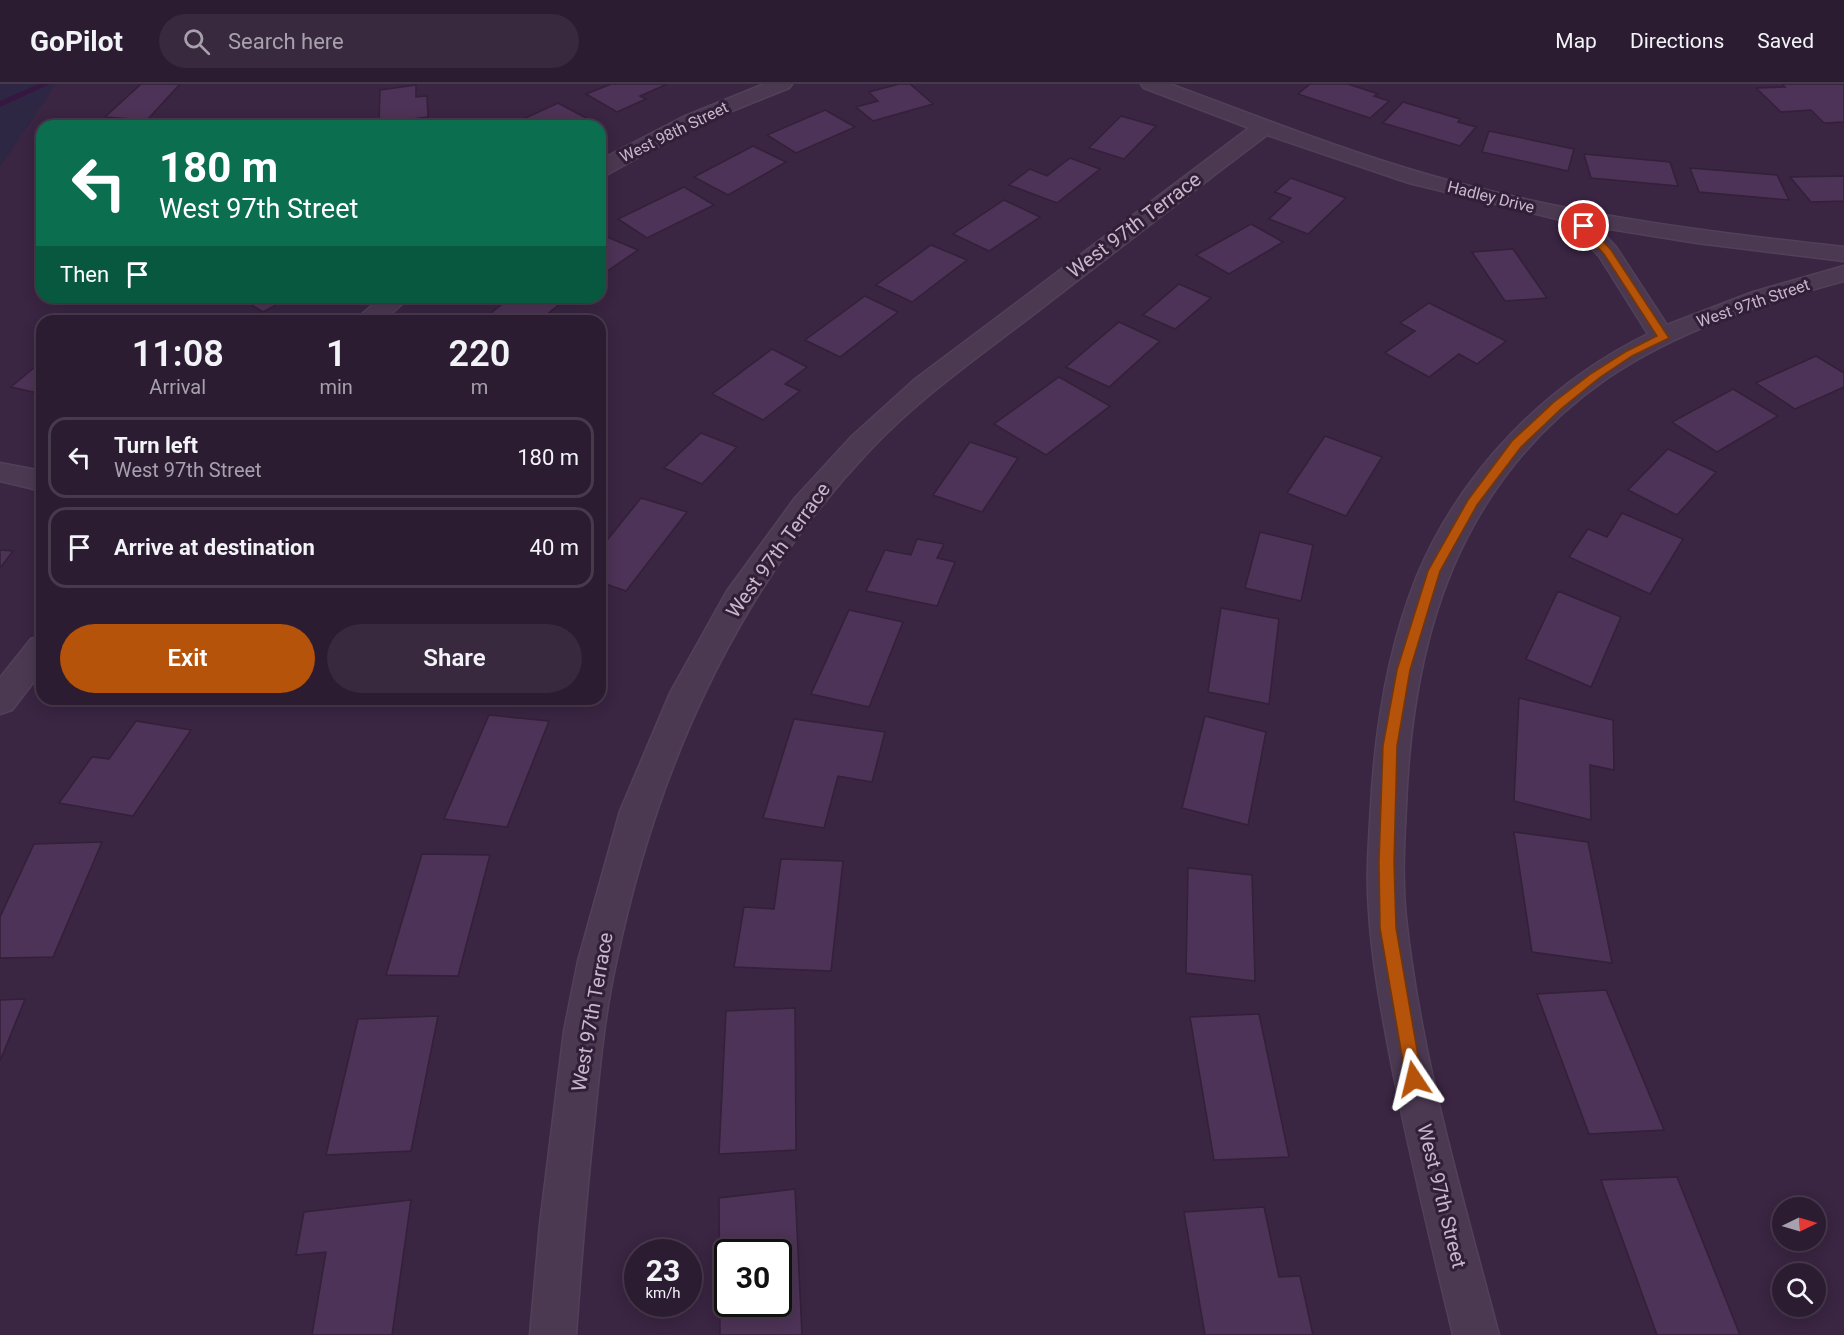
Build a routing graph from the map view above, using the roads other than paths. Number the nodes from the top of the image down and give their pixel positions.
1 (782, 84) edge
2 (1151, 84) edge
3 (1265, 126) junction
4 (606, 165) edge
5 (1574, 217) junction
6 (1844, 254) edge
7 (1844, 273) edge
8 (390, 303) edge
9 (375, 315) edge
10 (1664, 338) junction
11 (0, 472) edge
12 (36, 480) edge
13 (36, 656) edge
14 (0, 701) edge
15 (553, 1335) edge
16 (1476, 1335) edge

1 - 4 street, West 98th Street
2 - 3 street, Hadley Drive
3 - 5 street, Hadley Drive
3 - 15 street, West 97th Terrace
5 - 6 street, Hadley Drive
5 - 10 street
7 - 10 street, West 97th Street
8 - 9 street
10 - 16 street, West 97th Street
11 - 12 street
13 - 14 street

